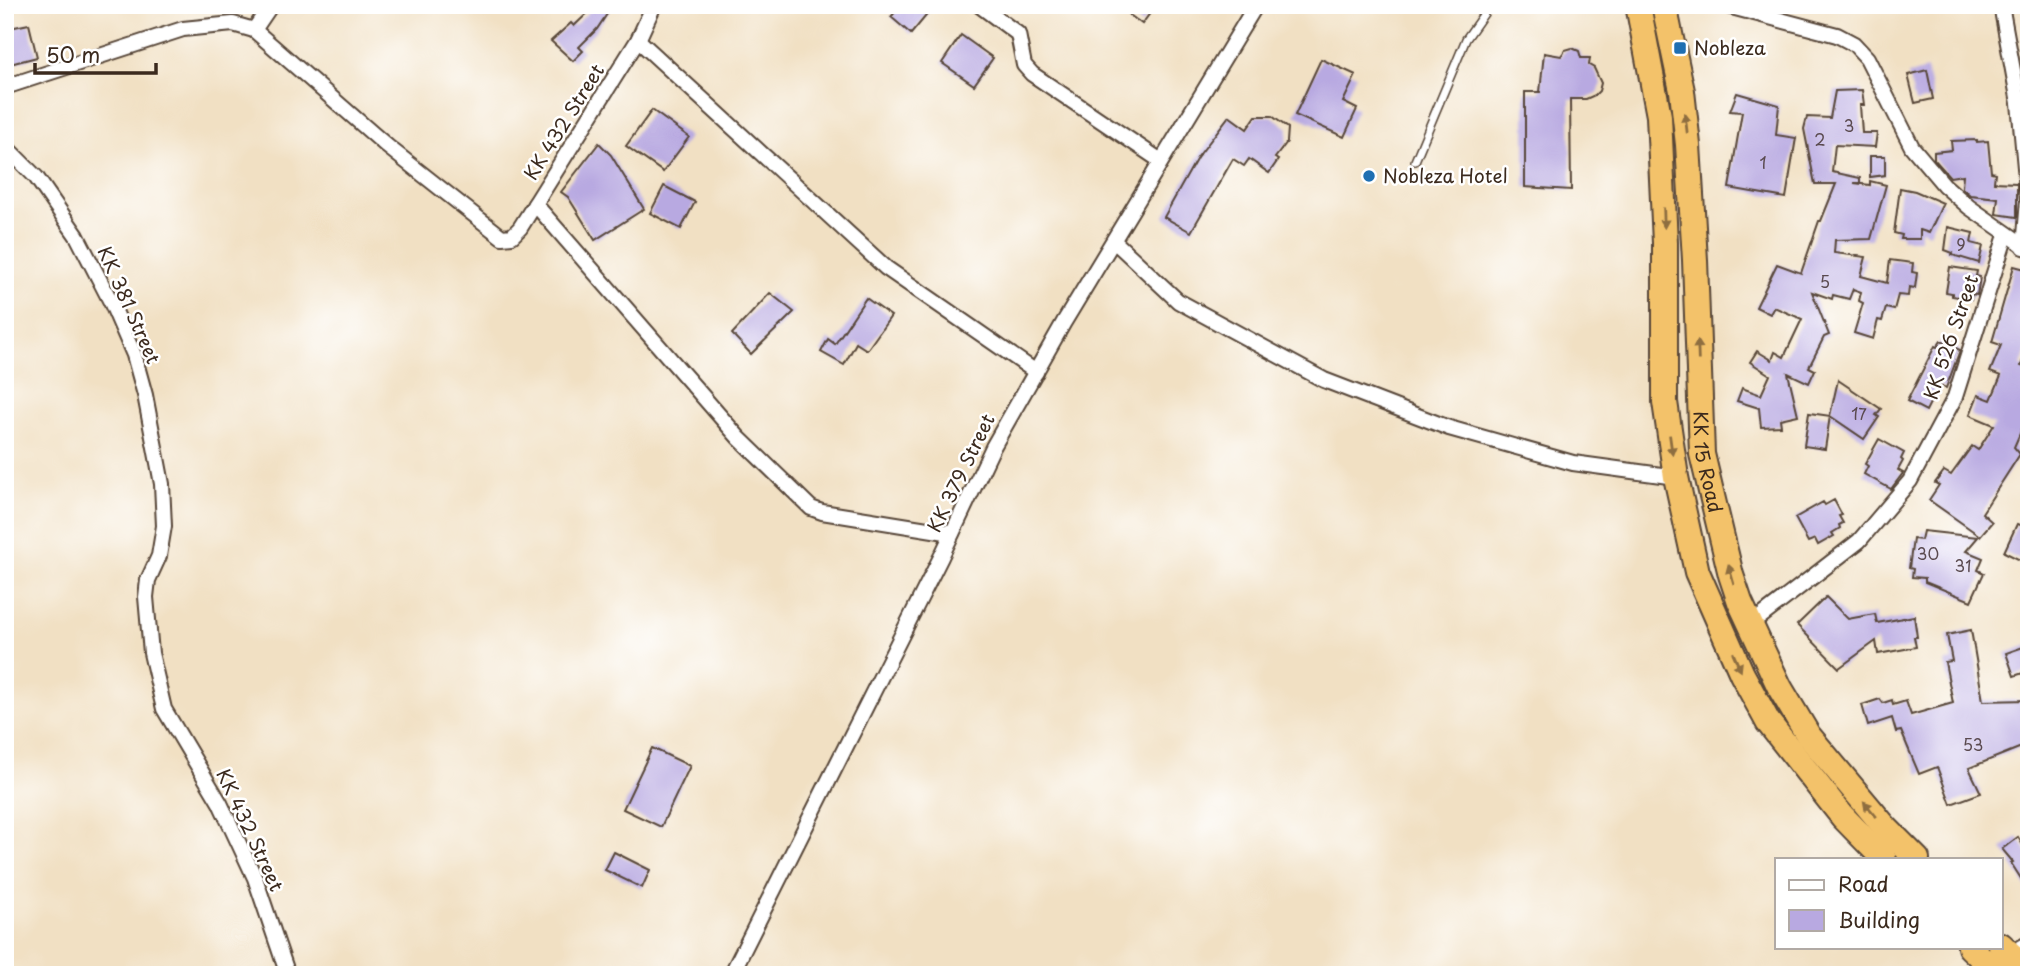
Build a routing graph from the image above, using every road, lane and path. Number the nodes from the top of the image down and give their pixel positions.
1 (271, 5) edge
2 (654, 5) edge
3 (979, 5) edge
4 (1256, 5) edge
5 (1490, 5) edge
6 (1638, 5) edge
7 (1664, 5) edge
8 (1724, 5) edge
9 (2001, 5) edge
10 (254, 30) junction
11 (638, 40) junction
12 (5, 87) edge
13 (5, 146) edge
14 (1415, 161) dead end
15 (1161, 162) junction
16 (535, 204) junction
17 (2006, 235) junction
18 (1114, 241) junction
19 (2026, 248) edge
20 (1036, 372) junction
21 (1676, 477) junction
22 (952, 533) junction
23 (1750, 625) junction
24 (164, 709) joint
25 (1883, 858) edge
26 (1916, 858) edge
27 (1976, 948) edge
28 (2010, 954) edge
29 (2029, 972) edge
30 (288, 975) edge
31 (731, 975) edge

1 - 10 street
2 - 11 street, KK 432 Street
3 - 15 street
4 - 15 street, KK 379 Street
5 - 14 lane
6 -> 21 highway, KK 15 Road
23 -> 7 highway, KK 15 Road
8 - 17 street
9 - 19 street
10 - 12 street
10 - 16 street, KK 432 Street
11 - 16 street, KK 432 Street
11 - 20 street
13 - 24 street, KK 381 Street
15 - 18 street, KK 379 Street
16 - 22 street
17 - 19 street
17 - 23 street, KK 526 Street
18 - 20 street, KK 379 Street
18 - 21 street
20 - 22 street, KK 379 Street
21 -> 25 highway, KK 15 Road
22 - 31 street, KK 379 Street
26 -> 23 highway, KK 15 Road
24 - 30 street, KK 432 Street
27 - 28 highway
28 - 29 highway

